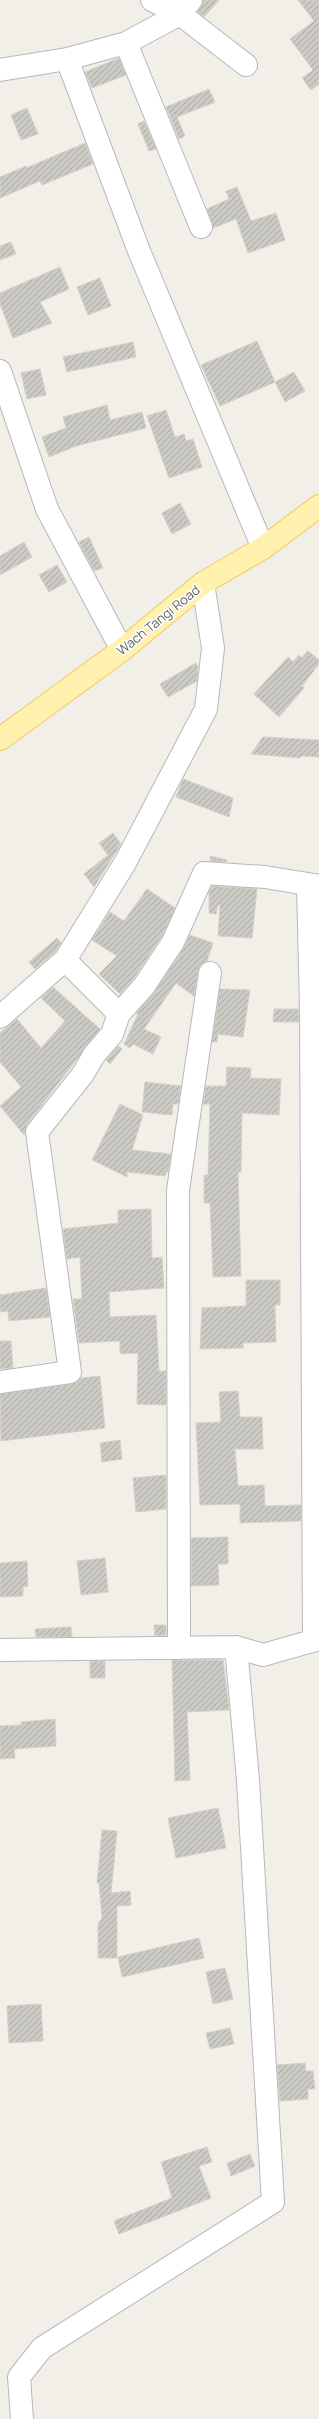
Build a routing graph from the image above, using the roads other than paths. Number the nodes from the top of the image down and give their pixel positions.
1 (152, 0) edge
2 (185, 7) edge
3 (126, 43) junction
4 (67, 59) junction
5 (246, 65) dead end
6 (0, 70) edge
7 (201, 227) dead end
8 (0, 372) edge
9 (319, 506) edge
10 (263, 548) junction
11 (203, 583) junction
12 (122, 650) junction
13 (0, 739) edge
14 (313, 885) edge
15 (65, 960) junction
16 (210, 973) dead end
17 (119, 1014) junction
18 (0, 1017) edge
19 (0, 1382) edge
20 (316, 1639) edge
21 (236, 1647) junction
22 (179, 1648) junction
23 (0, 1650) edge
24 (22, 2419) edge

1 - 2 street
2 - 3 street
2 - 5 street
3 - 4 street
3 - 7 street
4 - 6 street
4 - 10 street
8 - 12 street
9 - 10 main road, Wach Tangi Road
10 - 11 main road, Wach Tangi Road
11 - 12 main road, Wach Tangi Road
11 - 15 street
12 - 13 main road, Wach Tangi Road
14 - 17 street
14 - 20 street
15 - 17 street
15 - 18 street
16 - 22 street
17 - 19 street
20 - 21 street
21 - 22 street
21 - 24 street
22 - 23 street

